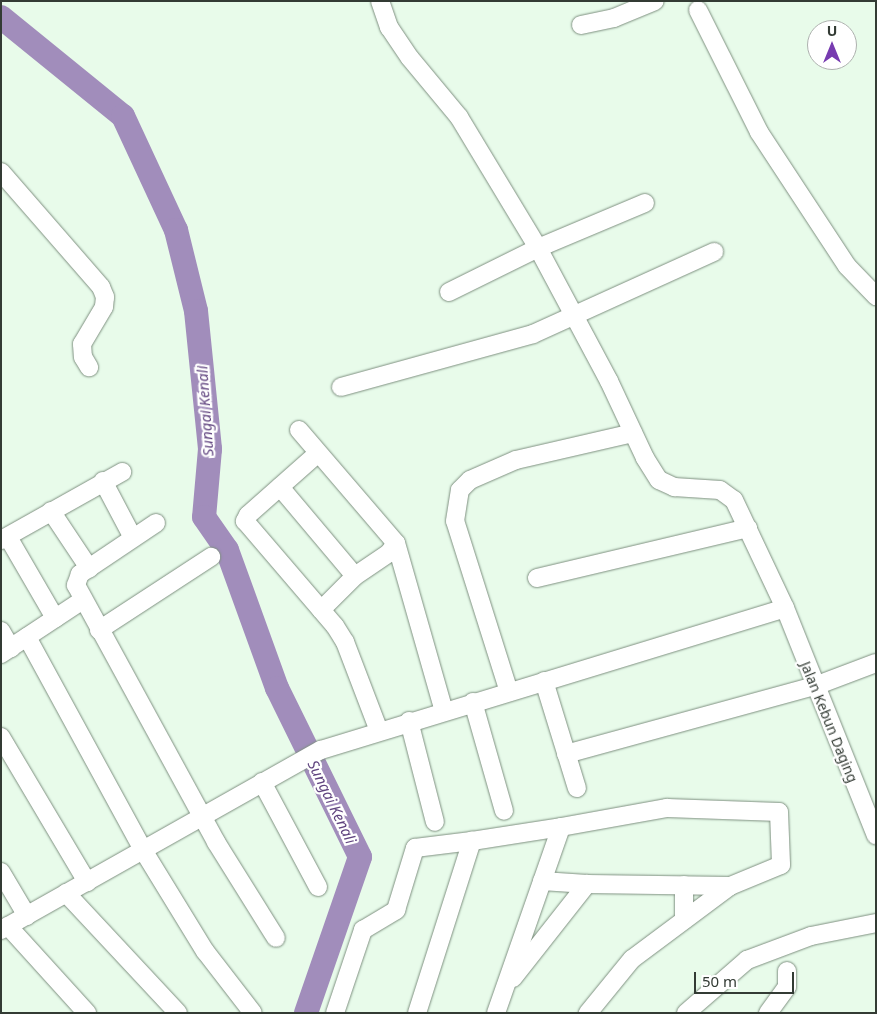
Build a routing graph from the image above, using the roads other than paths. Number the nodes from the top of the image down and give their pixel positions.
1 (380, 1) edge
2 (656, 1) edge
3 (700, 4) edge
4 (580, 25) dead end
5 (1, 172) edge
6 (645, 203) dead end
7 (538, 248) junction
8 (714, 252) dead end
9 (449, 292) dead end
10 (876, 296) edge
11 (574, 315) junction
12 (89, 367) dead end
13 (341, 387) dead end
14 (299, 430) dead end
15 (633, 433) junction
16 (318, 454) junction
17 (122, 472) dead end
18 (103, 481) junction
19 (280, 487) junction
20 (51, 512) junction
21 (156, 523) dead end
22 (748, 528) junction
23 (5, 538) edge
24 (133, 538) junction
25 (396, 543) junction
26 (211, 557) dead end
27 (89, 568) junction
28 (356, 576) junction
29 (537, 578) dead end
30 (83, 600) junction
31 (785, 608) junction
32 (321, 610) junction
33 (56, 618) junction
34 (99, 630) junction
35 (1, 631) edge
36 (27, 637) junction
37 (6, 651) edge
38 (876, 663) edge
39 (544, 681) junction
40 (815, 686) junction
41 (510, 692) junction
42 (472, 702) junction
43 (444, 711) junction
44 (409, 722) junction
45 (379, 730) junction
46 (1, 737) edge
47 (566, 754) junction
48 (262, 782) junction
49 (577, 788) dead end
50 (504, 811) dead end
51 (202, 815) junction
52 (436, 822) dead end
53 (560, 827) junction
54 (875, 831) edge
55 (472, 841) junction
56 (144, 850) junction
57 (1, 872) edge
58 (542, 881) junction
59 (87, 882) junction
60 (587, 884) junction
61 (684, 885) junction
62 (730, 886) junction
63 (318, 887) dead end
64 (66, 894) junction
65 (27, 916) junction
66 (684, 920) junction
67 (876, 923) edge
68 (5, 928) edge
69 (276, 938) dead end
70 (786, 971) dead end
71 (504, 991) junction
72 (87, 1013) edge
73 (178, 1013) edge
74 (253, 1013) edge
75 (335, 1013) edge
76 (417, 1013) edge
77 (496, 1013) edge
78 (588, 1013) edge
79 (686, 1013) edge
80 (768, 1013) edge

1 - 7 street
2 - 4 street
3 - 10 street
5 - 12 street
6 - 7 street
7 - 9 street
7 - 11 street
8 - 11 street
11 - 13 street
11 - 15 street
14 - 16 street
15 - 22 street, Jalan Kebun Daging
15 - 41 street
16 - 19 street
16 - 25 street
17 - 18 street
18 - 20 street
18 - 24 street
19 - 28 street
19 - 32 street
20 - 23 street
20 - 27 street
21 - 24 street
22 - 29 street
22 - 31 street, Jalan Kebun Daging
23 - 33 street
24 - 27 street
25 - 28 street
25 - 43 street
26 - 34 street
27 - 30 street
28 - 32 street
30 - 33 street
30 - 34 street
31 - 39 street
31 - 40 street, Jalan Kebun Daging
32 - 45 street
33 - 36 street
34 - 51 street
35 - 37 street
36 - 37 street
36 - 56 street
38 - 40 street
39 - 41 street
39 - 47 street
40 - 47 street
40 - 54 street, Jalan Kebun Daging
41 - 42 street
42 - 43 street
42 - 50 street
43 - 44 street
44 - 45 street
44 - 52 street
45 - 48 street
46 - 59 street
47 - 49 street
48 - 51 street
48 - 63 street
51 - 56 street
51 - 69 street
53 - 55 street
53 - 58 street
53 - 62 street
55 - 75 street
55 - 76 street
56 - 59 street
56 - 74 street
57 - 65 street
58 - 60 street
58 - 71 street
59 - 64 street
60 - 61 street
60 - 71 street
61 - 62 street
61 - 66 street
62 - 66 street
64 - 65 street
64 - 73 street
65 - 68 street
66 - 78 street
67 - 79 street
68 - 72 street
70 - 80 street
71 - 77 street

